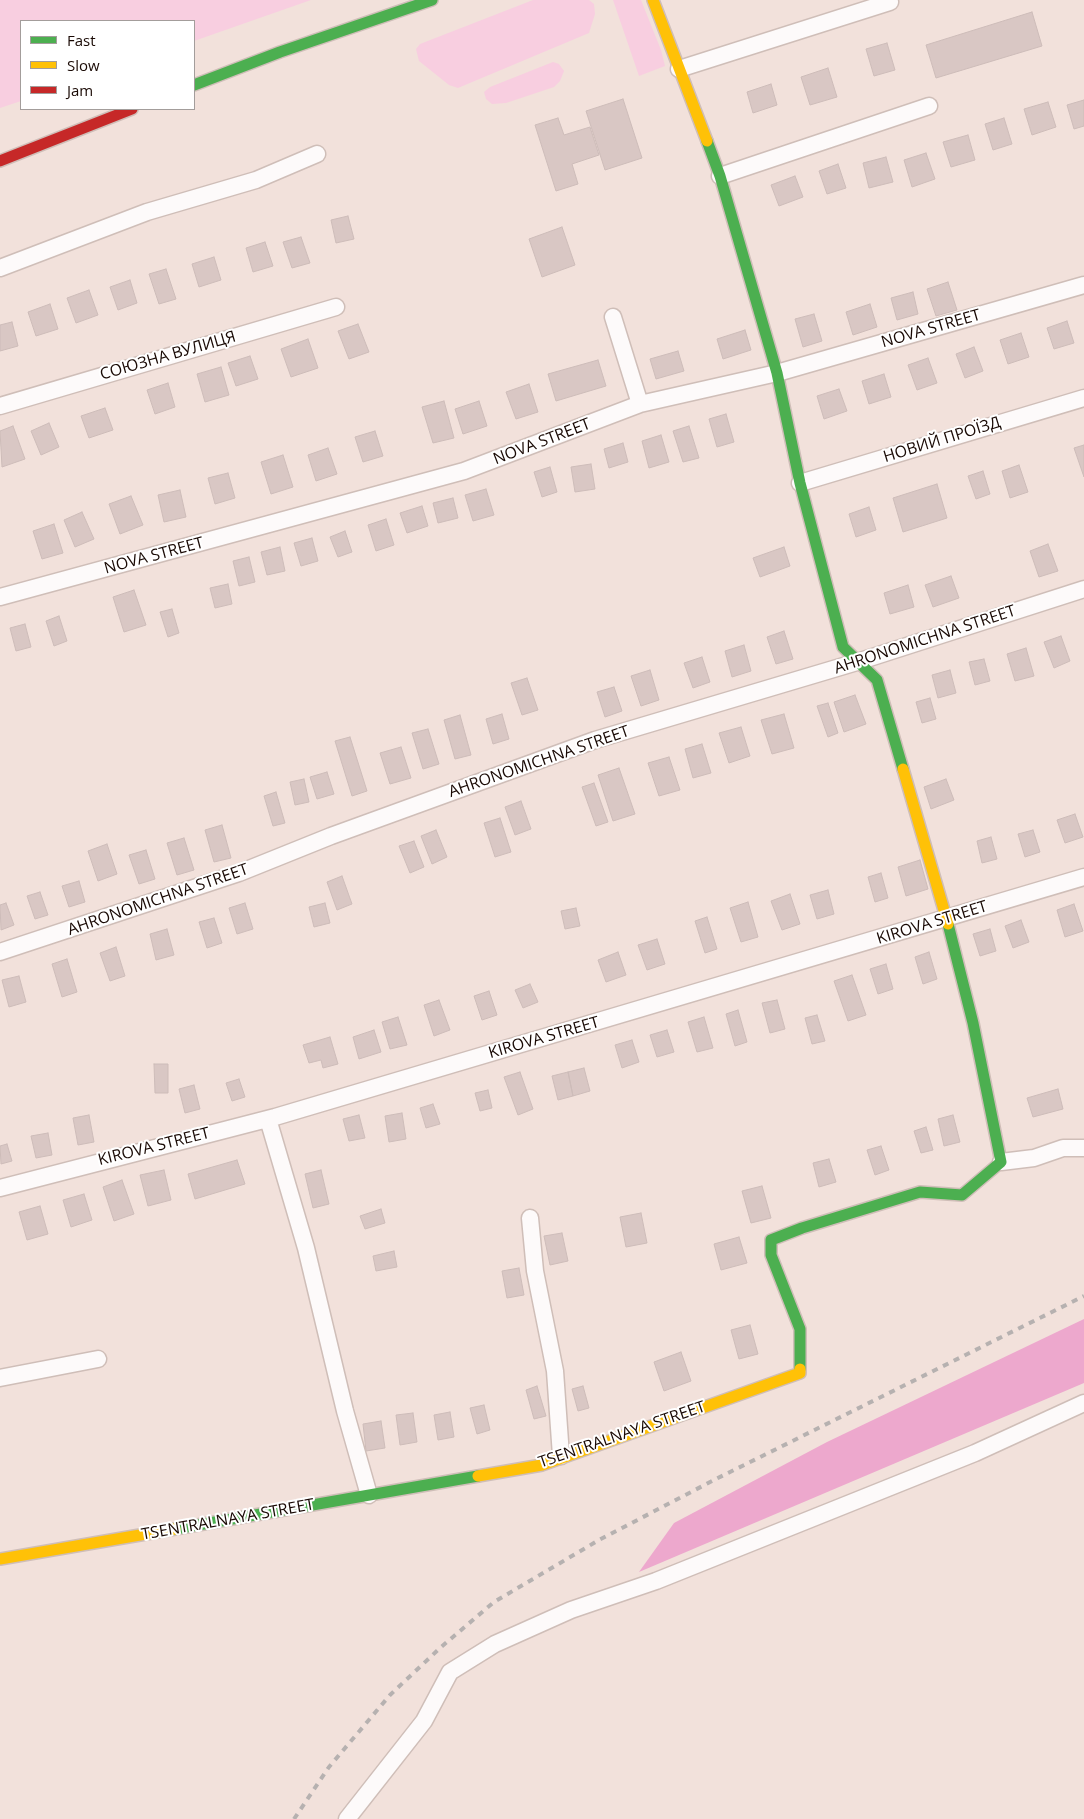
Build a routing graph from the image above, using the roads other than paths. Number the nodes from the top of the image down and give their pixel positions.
1 (432, 0) edge
2 (653, 0) edge
3 (890, 2) dead end
4 (679, 70) junction
5 (195, 85) edge
6 (928, 106) dead end
7 (129, 110) edge
8 (317, 154) dead end
9 (0, 161) edge
10 (720, 176) junction
11 (0, 268) edge
12 (1084, 285) edge
13 (336, 307) dead end
14 (613, 317) dead end
15 (777, 373) junction
16 (1084, 398) edge
17 (640, 404) junction
18 (0, 406) edge
19 (800, 483) junction
20 (1084, 590) edge
21 (0, 597) edge
22 (856, 662) junction
23 (1084, 877) edge
24 (948, 919) junction
25 (0, 952) edge
26 (268, 1119) junction
27 (1084, 1148) edge
28 (1001, 1162) junction
29 (0, 1188) edge
30 (530, 1218) dead end
31 (98, 1359) dead end
32 (0, 1378) edge
33 (1084, 1403) edge
34 (561, 1456) junction
35 (369, 1495) junction
36 (0, 1559) edge
37 (347, 1819) edge

1 - 5 main road
2 - 4 main road
3 - 4 street
4 - 10 main road
6 - 10 street
7 - 9 main road
8 - 11 street
10 - 15 main road
12 - 15 street, NOVA STREET
13 - 18 street, СОЮЗНА ВУЛИЦЯ
14 - 17 street
15 - 17 street, NOVA STREET
15 - 19 main road
16 - 19 street, НОВИЙ ПРОЇЗД
17 - 21 street, NOVA STREET
19 - 22 main road
20 - 22 street, AHRONOMICHNA STREET
22 - 24 main road
22 - 25 street, AHRONOMICHNA STREET
23 - 24 street, KIROVA STREET
24 - 26 street, KIROVA STREET
24 - 28 main road
26 - 29 street, KIROVA STREET
26 - 35 street
27 - 28 street
28 - 34 main road, TSENTRALNAYA STREET
30 - 34 street
31 - 32 street
33 - 37 street
34 - 35 main road, TSENTRALNAYA STREET
35 - 36 main road, TSENTRALNAYA STREET

